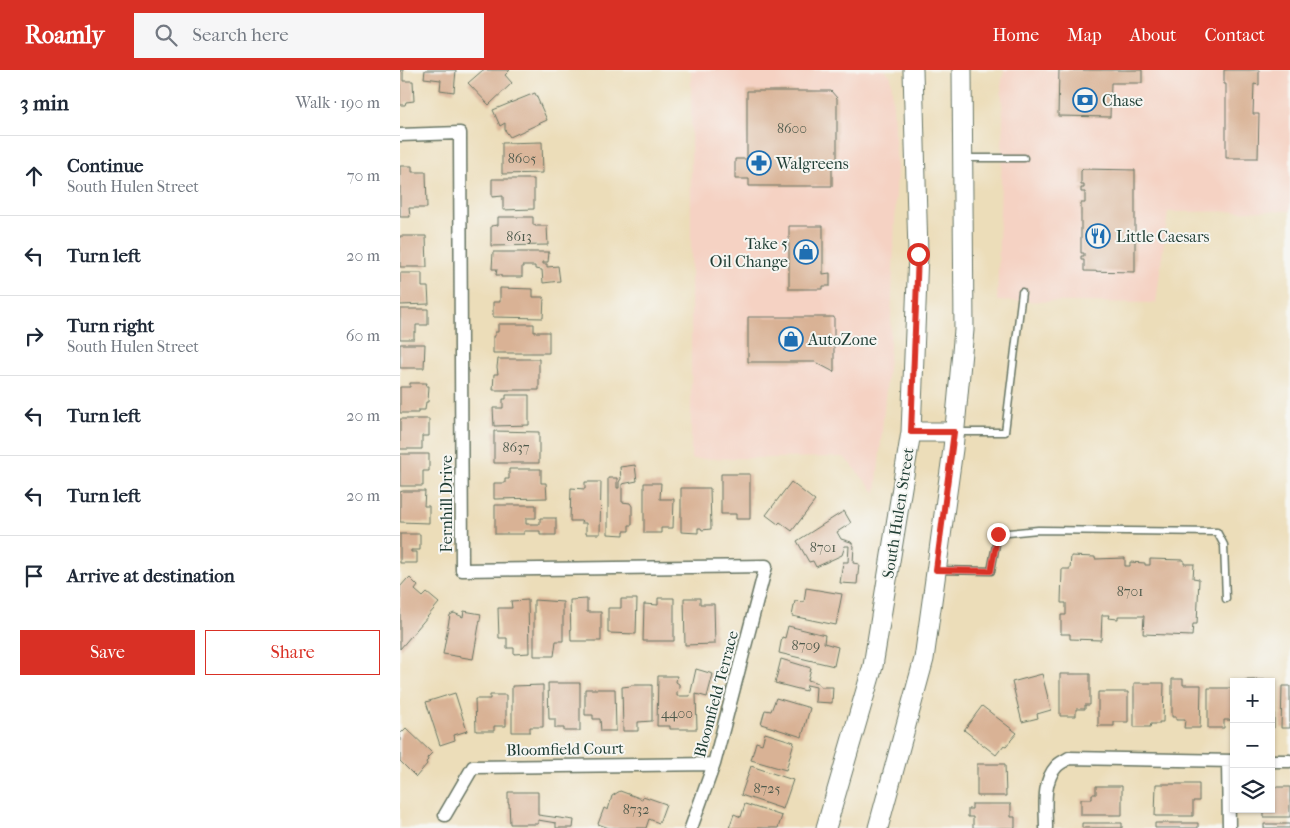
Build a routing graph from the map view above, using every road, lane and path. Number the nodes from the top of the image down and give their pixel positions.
1 (962, 70) edge
2 (911, 72) edge
3 (400, 135) edge
4 (962, 158) junction
5 (1024, 158) dead end
6 (1022, 292) dead end
7 (911, 432) junction
8 (954, 432) junction
9 (766, 566) joint
10 (936, 570) junction
11 (1226, 599) dead end
12 (1230, 761) edge
13 (1275, 761) edge
14 (1290, 761) edge
15 (714, 764) junction
16 (1231, 768) edge
17 (445, 815) dead end
18 (692, 828) edge
19 (826, 828) edge
20 (878, 828) edge
21 (1046, 828) edge
22 (1229, 828) edge

1 - 4 main road
2 - 7 main road, South Hulen Street
3 - 9 street, Fernhill Drive
4 - 5 lane
4 - 8 main road
6 - 8 lane
7 - 8 main road
7 - 19 main road, South Hulen Street
8 - 10 main road
9 - 15 street, Bloomfield Terrace
10 - 11 lane
10 - 20 main road
12 - 21 street
13 - 14 street
15 - 17 street, Bloomfield Court
15 - 18 street, Bloomfield Terrace
16 - 22 street

